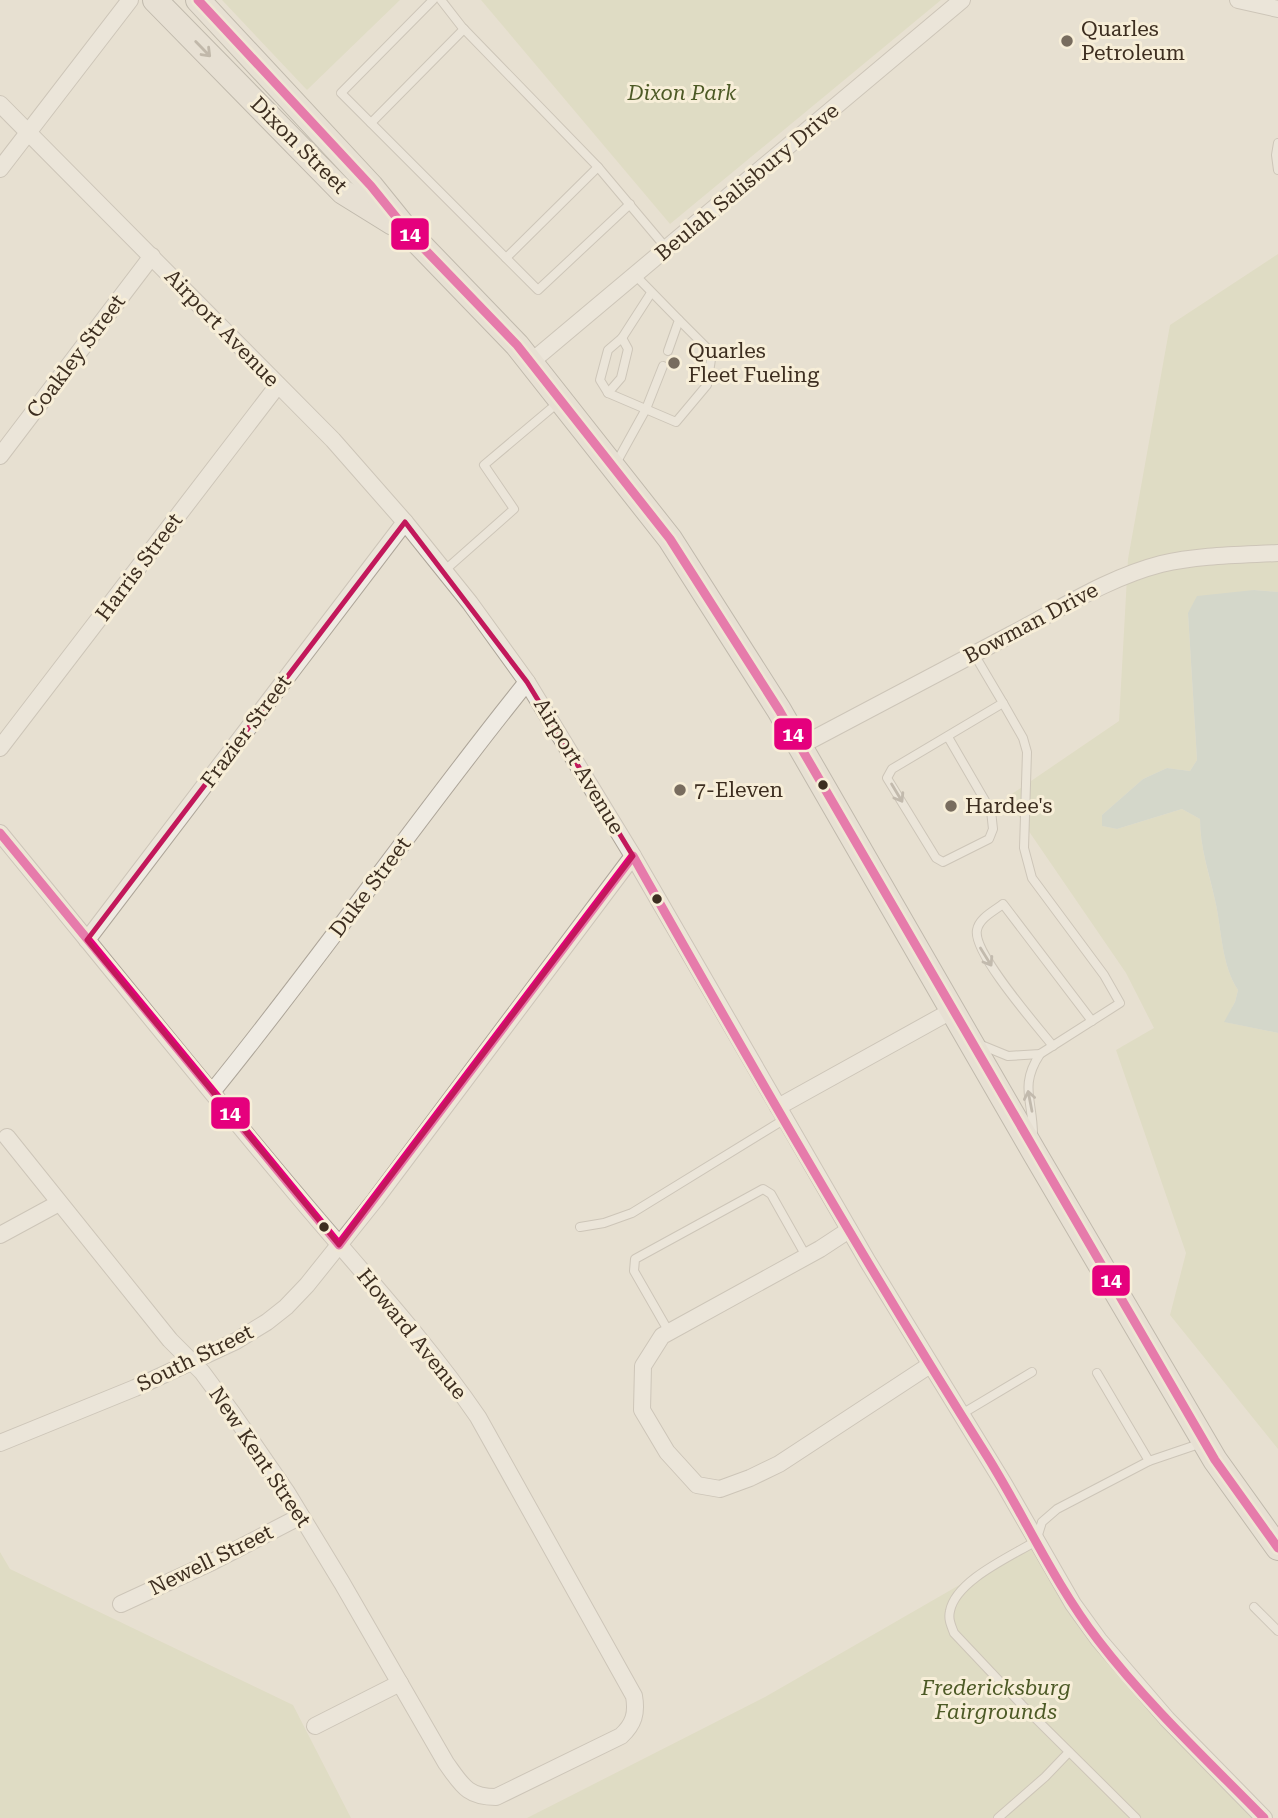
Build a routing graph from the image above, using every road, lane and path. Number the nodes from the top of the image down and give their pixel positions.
1 (130, 0) edge
2 (155, 0) edge
3 (198, 0) edge
4 (433, 0) edge
5 (441, 0) edge
6 (962, 0) edge
7 (1238, 0) edge
8 (1278, 9) edge
9 (464, 29) junction
10 (0, 104) edge
11 (371, 123) junction
12 (28, 132) junction
13 (1278, 144) edge
14 (598, 167) junction
15 (0, 169) edge
16 (1278, 170) edge
17 (629, 204) junction
18 (408, 233) junction
19 (667, 249) junction
20 (152, 256) junction
21 (506, 258) junction
22 (635, 275) junction
23 (651, 293) junction
24 (679, 320) junction
25 (622, 338) junction
26 (668, 351) dead end
27 (531, 362) junction
28 (663, 366) dead end
29 (278, 385) junction
30 (608, 393) junction
31 (561, 400) junction
32 (646, 409) junction
33 (0, 456) edge
34 (614, 467) junction
35 (405, 522) junction
36 (1278, 553) edge
37 (444, 570) junction
38 (974, 654) junction
39 (527, 682) junction
40 (1003, 703) junction
41 (948, 737) junction
42 (800, 746) junction
43 (0, 748) edge
44 (0, 834) edge
45 (634, 856) junction
46 (87, 940) junction
47 (953, 1010) junction
48 (1092, 1021) junction
49 (969, 1039) junction
50 (1053, 1046) junction
51 (1040, 1054) junction
52 (212, 1092) junction
53 (782, 1113) junction
54 (7, 1137) dead end
55 (1034, 1152) junction
56 (59, 1203) junction
57 (580, 1227) dead end
58 (849, 1230) junction
59 (0, 1235) edge
60 (339, 1245) junction
61 (806, 1256) junction
62 (669, 1332) junction
63 (192, 1361) junction
64 (930, 1365) junction
65 (1032, 1372) dead end
66 (1097, 1373) dead end
67 (960, 1415) junction
68 (1205, 1442) junction
69 (0, 1443) edge
70 (1149, 1461) junction
71 (301, 1516) junction
72 (1036, 1541) junction
73 (1278, 1548) edge
74 (121, 1604) dead end
75 (1254, 1607) dead end
76 (1278, 1631) edge
77 (400, 1683) junction
78 (315, 1726) dead end
79 (429, 1733) joint
80 (1069, 1752) junction
81 (998, 1818) edge
82 (1136, 1818) edge
83 (1264, 1818) edge

1 - 12 street
2 -> 18 main road, Dixon Street
3 - 18 main road, Dixon Street
4 - 11 lane
5 - 9 lane
6 - 19 street, Beulah Salisbury Drive
7 - 8 street
9 - 11 lane
9 - 14 lane
10 - 12 street, Airport Avenue
11 - 21 lane
12 - 15 street
12 - 20 street, Airport Avenue
13 - 16 lane
14 - 17 lane
14 - 21 lane
17 - 19 lane
17 - 21 lane
18 - 27 main road
19 - 22 street, Beulah Salisbury Drive
20 - 29 street, Airport Avenue
20 - 33 street, Coakley Street
22 - 23 lane
22 - 27 street, Beulah Salisbury Drive
23 - 24 lane
23 - 25 lane
24 - 26 lane
24 - 32 lane
25 - 30 lane
25 - 30 lane
27 - 31 main road
28 - 32 lane
29 - 35 street, Airport Avenue
29 - 43 street, Harris Street
30 - 32 lane
31 - 34 main road
31 - 37 lane
32 - 34 lane
34 - 42 main road
35 - 37 street, Airport Avenue
35 - 46 street, Frazier Street
36 - 38 street, Bowman Drive
37 - 39 street, Airport Avenue
38 - 40 lane
38 - 42 street, Bowman Drive
39 - 45 street, Airport Avenue
39 - 52 street, Duke Street
40 - 41 lane
40 - 48 lane
41 -> 41 lane
42 - 47 main road
44 - 46 street, Howard Avenue
45 - 53 street, Airport Avenue
45 - 60 street, South Street
46 - 52 street, Howard Avenue
47 - 49 main road
47 - 53 street
48 - 50 lane
48 -> 50 lane
49 - 51 lane
49 - 55 main road
50 - 51 lane
55 -> 51 lane
52 - 60 street, Howard Avenue
53 - 57 lane
53 - 58 street, Airport Avenue
54 - 56 street, New Kent Street
55 - 68 main road
56 - 59 street
56 - 63 street, New Kent Street
58 - 61 street
58 - 64 street, Airport Avenue
60 - 63 street, South Street
60 - 79 street, Howard Avenue
61 - 62 street
61 - 62 lane
62 - 64 street
63 - 69 street, South Street
63 - 71 street, New Kent Street
64 - 67 street, Airport Avenue
65 - 67 lane
66 - 70 lane
67 - 72 street, Airport Avenue
68 - 70 lane
68 - 73 main road
70 - 72 lane
71 - 74 street, Newell Street
71 - 77 street, New Kent Street
72 - 80 lane
72 - 83 street, Airport Avenue
75 - 76 lane
77 - 78 street
77 - 79 street, New Kent Street
80 - 81 lane
80 - 82 lane

